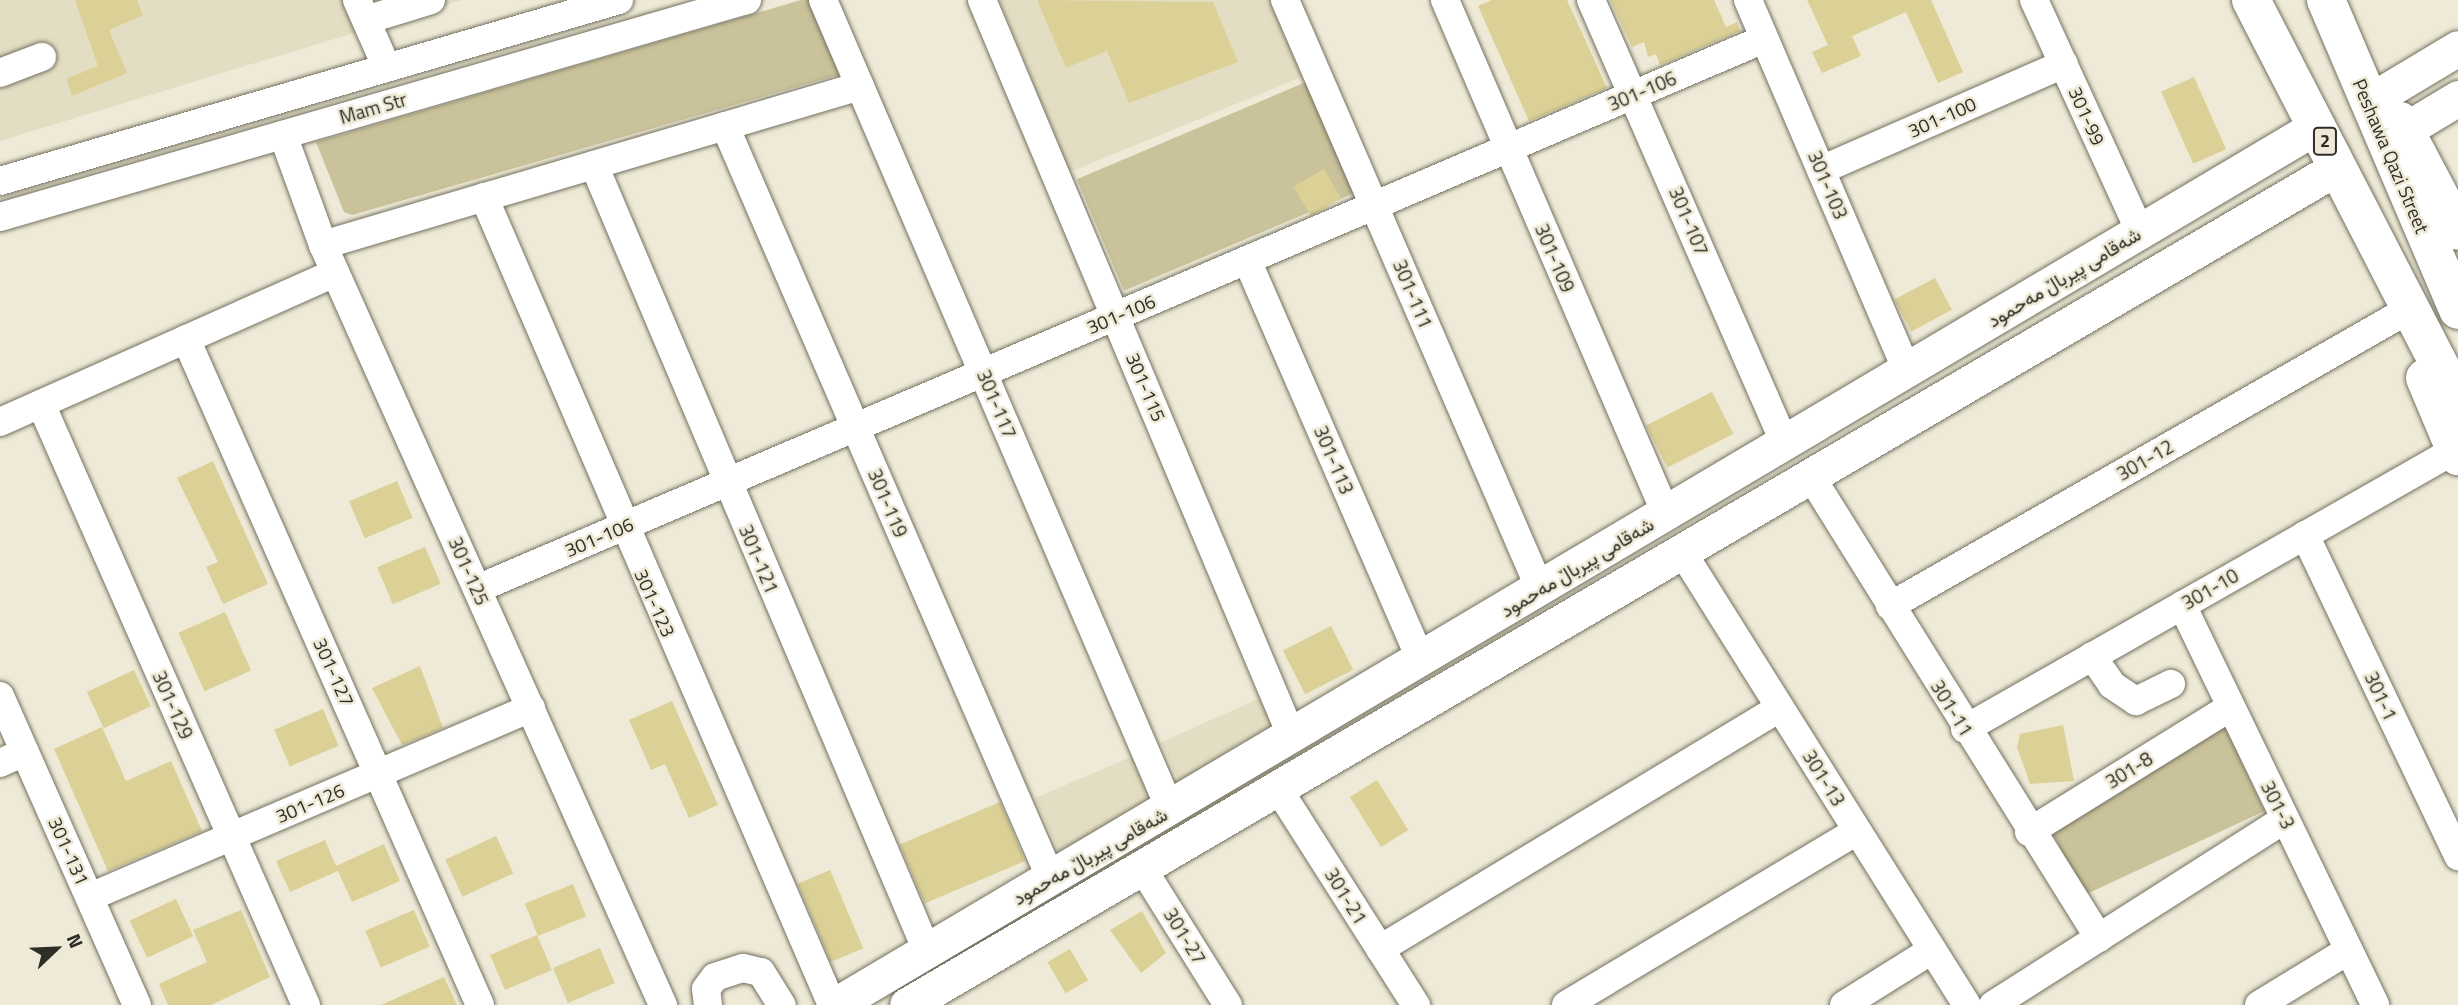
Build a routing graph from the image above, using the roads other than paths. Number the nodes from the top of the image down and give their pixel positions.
1 (431, 0) edge
2 (619, 0) edge
3 (747, 0) edge
4 (822, 0) edge
5 (982, 0) edge
6 (1285, 0) edge
7 (1445, 0) edge
8 (1591, 0) edge
9 (1748, 0) edge
10 (2034, 0) edge
11 (2251, 0) edge
12 (2327, 0) edge
13 (564, 8) edge
14 (362, 10) edge
15 (664, 12) edge
16 (1764, 39) junction
17 (2458, 48) edge
18 (42, 57) dead end
19 (2064, 64) junction
20 (386, 66) junction
21 (0, 73) edge
22 (860, 86) junction
23 (2383, 93) junction
24 (1634, 95) junction
25 (2458, 98) edge
26 (725, 126) junction
27 (2317, 126) junction
28 (2405, 130) junction
29 (283, 135) junction
30 (1508, 149) junction
31 (594, 165) junction
32 (2338, 167) junction
33 (1821, 170) junction
34 (2231, 178) junction
35 (0, 181) edge
36 (484, 197) junction
37 (1374, 206) junction
38 (2252, 216) junction
39 (0, 217) edge
40 (2458, 231) edge
41 (2140, 232) junction
42 (323, 246) junction
43 (1247, 260) junction
44 (335, 272) junction
45 (2398, 298) junction
46 (2458, 310) edge
47 (1116, 316) junction
48 (186, 339) junction
49 (1907, 371) junction
50 (983, 373) junction
51 (2458, 401) edge
52 (41, 404) junction
53 (0, 422) edge
54 (855, 427) junction
55 (1785, 443) junction
56 (2457, 453) edge
57 (1810, 475) junction
58 (726, 482) junction
59 (1666, 514) junction
60 (622, 527) junction
61 (2305, 535) junction
62 (1681, 550) junction
63 (477, 589) junction
64 (1540, 589) junction
65 (2182, 605) junction
66 (1890, 606) junction
67 (2092, 656) junction
68 (1421, 660) junction
69 (2171, 684) dead end
70 (0, 696) edge
71 (531, 708) junction
72 (1780, 708) junction
73 (2229, 708) junction
74 (1965, 729) junction
75 (1292, 737) junction
76 (12, 757) edge
77 (379, 774) junction
78 (1277, 787) junction
79 (1170, 809) junction
80 (2285, 819) junction
81 (1857, 831) junction
82 (2029, 832) junction
83 (231, 837) junction
84 (2458, 856) edge
85 (1141, 866) junction
86 (1051, 879) junction
87 (90, 897) junction
88 (2099, 937) junction
89 (1380, 949) junction
90 (1932, 950) junction
91 (2349, 950) junction
92 (927, 951) junction
93 (890, 991) edge
94 (1226, 1004) edge
95 (137, 1005) edge
96 (306, 1005) edge
97 (480, 1005) edge
98 (663, 1005) edge
99 (708, 1005) edge
100 (782, 1005) edge
101 (834, 1005) edge
102 (907, 1005) edge
103 (1416, 1005) edge
104 (1566, 1005) edge
105 (1844, 1005) edge
106 (1967, 1005) edge
107 (1993, 1005) edge
108 (2259, 1005) edge
109 (2375, 1005) edge

1 - 14 street
2 - 13 street, Mam Str
3 - 15 street, Mam Str
4 - 22 street, 301-117
5 - 47 street, 301-115
6 - 37 street, 301-111
7 - 30 street, 301-109
8 - 24 street, 301-107
9 - 16 street, 301-103
10 - 19 street, 301-99
11 - 27 highway, 2
12 - 23 highway, Peshawa Qazi Street
12 - 46 highway, Peshawa Qazi Street
13 - 20 street, Mam Str
14 - 20 street
15 - 29 street, Mam Str
16 - 24 street, 301-106
16 - 33 street, 301-103
17 - 23 main road
18 - 21 street
19 - 33 street, 301-100
19 - 41 street, 301-99
20 - 35 street, Mam Str
22 - 26 street
22 - 50 street, 301-117
23 - 28 highway, Peshawa Qazi Street
24 - 30 street, 301-106
24 - 55 street, 301-107
25 - 28 main road
26 - 31 street
26 - 54 street, 301-119
27 - 32 highway, 2
27 - 34 main road, شەقامی پیرباڵ مەحمود
28 - 40 highway, Peshawa Qazi Street
29 - 39 street, Mam Str
29 - 42 street, 301-125
30 - 37 street, 301-106
30 - 59 street, 301-109
31 - 36 street
31 - 58 street, 301-121
32 - 38 main road, شەقامی پیرباڵ مەحمود
32 - 45 highway, 2
33 - 49 street, 301-103
34 - 38 main road
34 - 41 main road, شەقامی پیرباڵ مەحمود
36 - 42 street
36 - 60 street, 301-123
37 - 43 street, 301-106
37 - 64 street, 301-111
38 - 57 main road, شەقامی پیرباڵ مەحمود
41 - 49 main road, شەقامی پیرباڵ مەحمود
42 - 44 street, 301-125
43 - 47 street, 301-106
43 - 68 street, 301-113
44 - 48 street
44 - 63 street, 301-125
45 - 51 highway
45 - 56 highway, 2
45 - 66 street, 301-12
47 - 50 street, 301-106
47 - 75 street, 301-115
48 - 52 street
48 - 77 street, 301-127
49 - 55 main road, شەقامی پیرباڵ مەحمود
50 - 54 street, 301-106
50 - 79 street, 301-117
52 - 53 street
52 - 83 street, 301-129
54 - 58 street, 301-106
54 - 86 street, 301-119
55 - 59 main road, شەقامی پیرباڵ مەحمود
56 - 61 street, 301-10
57 - 62 main road, شەقامی پیرباڵ مەحمود
57 - 66 street, 301-11
58 - 60 street, 301-106
58 - 92 street, 301-121
59 - 64 main road, شەقامی پیرباڵ مەحمود
60 - 63 street, 301-106
60 - 101 street, 301-123
61 - 65 street, 301-10
61 - 84 street, 301-1
62 - 72 street, 301-13
62 - 78 main road, شەقامی پیرباڵ مەحمود
63 - 71 street, 301-125
64 - 68 main road, شەقامی پیرباڵ مەحمود
65 - 67 street, 301-10
65 - 73 street, 301-3
66 - 74 street, 301-11
67 - 69 street
67 - 74 street, 301-10
68 - 75 main road, شەقامی پیرباڵ مەحمود
70 - 76 street, 301-131
71 - 77 street, 301-126
71 - 98 street, 301-125
72 - 81 street, 301-13
72 - 89 street
73 - 80 street, 301-3
73 - 82 street, 301-8
74 - 82 street, 301-11
75 - 79 main road, شەقامی پیرباڵ مەحمود
76 - 87 street, 301-131
77 - 83 street, 301-126
77 - 97 street, 301-127
78 - 85 main road, شەقامی پیرباڵ مەحمود
78 - 89 street, 301-21
79 - 86 main road, شەقامی پیرباڵ مەحمود
80 - 88 street
80 - 91 street, 301-3
81 - 90 street, 301-13
81 - 104 street
82 - 88 street, 301-11
83 - 87 street, 301-126
83 - 96 street, 301-129
85 - 94 street, 301-27
85 - 102 main road, شەقامی پیرباڵ مەحمود
86 - 92 main road, شەقامی پیرباڵ مەحمود
87 - 95 street, 301-131
88 - 107 street
89 - 103 street, 301-21
90 - 105 street
90 - 106 street, 301-13
91 - 108 street
91 - 109 street, 301-3
92 - 93 main road, شەقامی پیرباڵ مەحمود
93 - 101 main road, شەقامی پیرباڵ مەحمود
99 - 100 street

